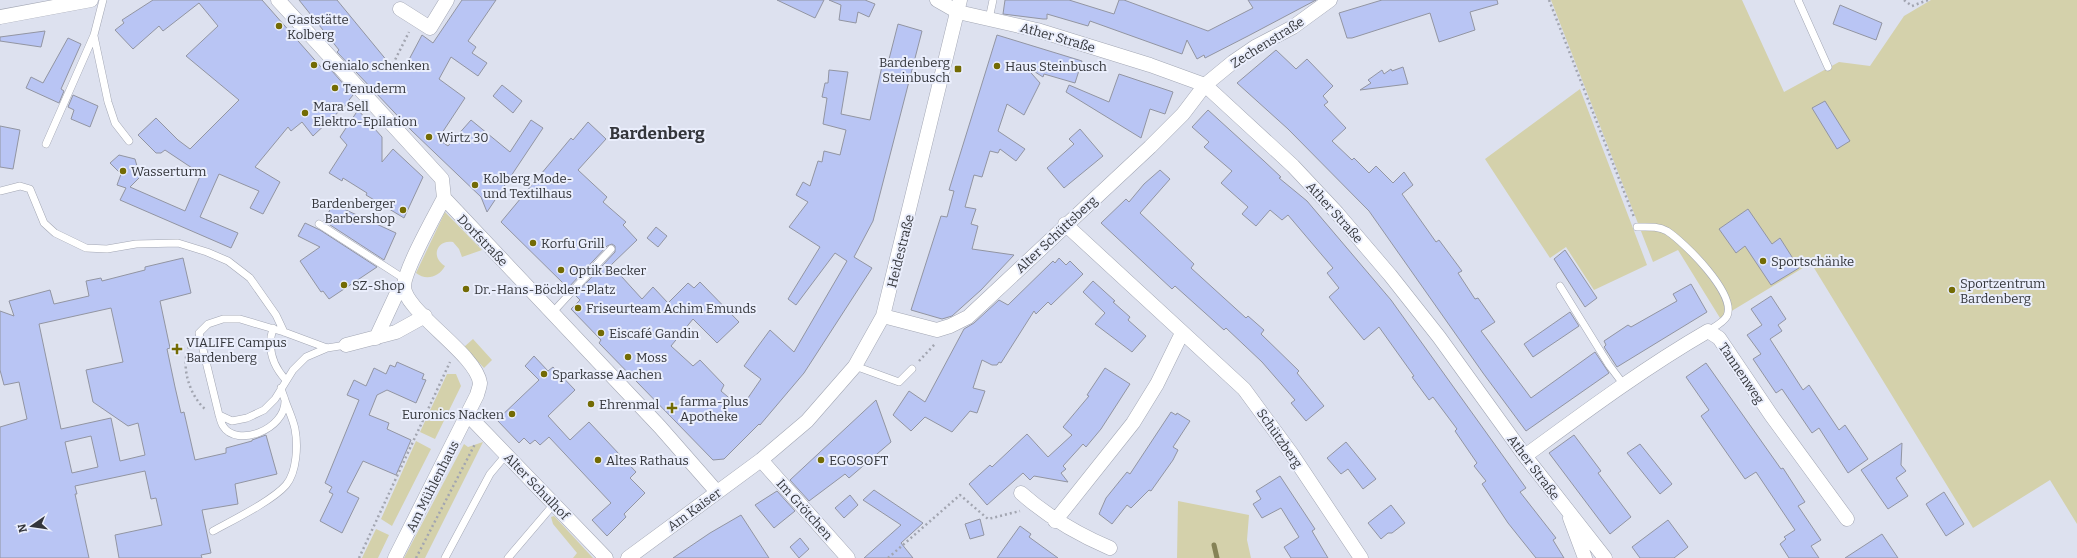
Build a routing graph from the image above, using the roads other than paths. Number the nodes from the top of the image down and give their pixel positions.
1 (91, 0) edge
2 (103, 0) edge
3 (278, 0) edge
4 (447, 0) edge
5 (938, 0) edge
6 (993, 0) edge
7 (1330, 0) edge
8 (1798, 0) edge
9 (959, 6) edge
10 (400, 9) dead end
11 (0, 17) edge
12 (990, 19) junction
13 (94, 35) junction
14 (1828, 67) dead end
15 (1205, 86) junction
16 (130, 141) dead end
17 (46, 144) dead end
18 (0, 191) edge
19 (444, 198) junction
20 (319, 224) dead end
21 (1065, 224) junction
22 (1637, 227) road end
23 (611, 248) dead end
24 (405, 283) junction
25 (1560, 286) dead end
26 (552, 313) junction
27 (425, 316) junction
28 (883, 316) junction
29 (273, 328) junction
30 (1708, 331) junction
31 (284, 332) junction
32 (1182, 333) junction
33 (376, 338) junction
34 (346, 345) joint
35 (326, 348) junction
36 (855, 366) junction
37 (912, 369) road end
38 (286, 380) junction
39 (1624, 385) junction
40 (281, 388) junction
41 (285, 400) junction
42 (219, 414) junction
43 (468, 414) junction
44 (506, 455) junction
45 (1525, 456) junction
46 (761, 460) junction
47 (717, 492) junction
48 (1020, 493) dead end
49 (554, 504) junction
50 (1567, 510) junction
51 (1847, 519) dead end
52 (1055, 521) junction
53 (213, 531) dead end
54 (1110, 548) dead end
55 (395, 558) edge
56 (445, 558) edge
57 (508, 558) edge
58 (606, 558) edge
59 (628, 558) edge
60 (848, 558) edge
61 (1361, 558) edge
62 (1585, 558) edge
63 (1605, 558) edge

1 - 11 street
2 - 13 lane
3 - 19 street
4 - 10 street
5 - 9 street, Ather Straße
6 - 12 lane
7 - 15 street, Zechenstraße
8 - 14 lane
9 - 12 street, Ather Straße
9 - 28 street, Heidestraße
12 - 15 street, Ather Straße
13 - 16 lane
13 - 17 lane
15 - 21 street, Alter Schüttsberg
15 - 45 street, Ather Straße
18 - 31 lane
19 - 24 street
19 - 26 street, Dorfstraße
20 - 24 lane
21 - 28 street, Alter Schüttsberg
21 - 32 street, Schützberg
22 - 30 lane
23 - 26 lane
24 - 27 street
24 - 33 street
25 - 39 lane
26 - 47 street, Dorfstraße
27 - 33 street
27 - 43 street
28 - 36 street, Heidestraße
29 - 31 lane
29 - 38 lane
29 - 42 lane
30 - 39 street, Tannenweg
30 - 51 street, Tannenweg
31 - 35 lane
32 - 52 street
32 - 61 street, Schützberg
33 - 34 street
34 - 35 lane
35 - 38 lane
36 - 37 lane
36 - 46 street, Heidestraße
38 - 40 lane
39 - 45 street, Tannenweg
40 - 41 lane
40 - 42 lane
41 - 42 lane
41 - 53 lane
43 - 44 street, Alter Schulhof
43 - 55 street, Am Mühlenhaus
44 - 49 street, Alter Schulhof
44 - 56 lane
45 - 50 street, Ather Straße
46 - 47 street, Am Kaiser
46 - 60 street, Im Grötchen
47 - 59 street, Am Kaiser
48 - 52 street
49 - 57 lane
49 - 58 street, Alter Schulhof
50 - 62 street
50 - 63 street, Ather Straße
52 - 54 street

